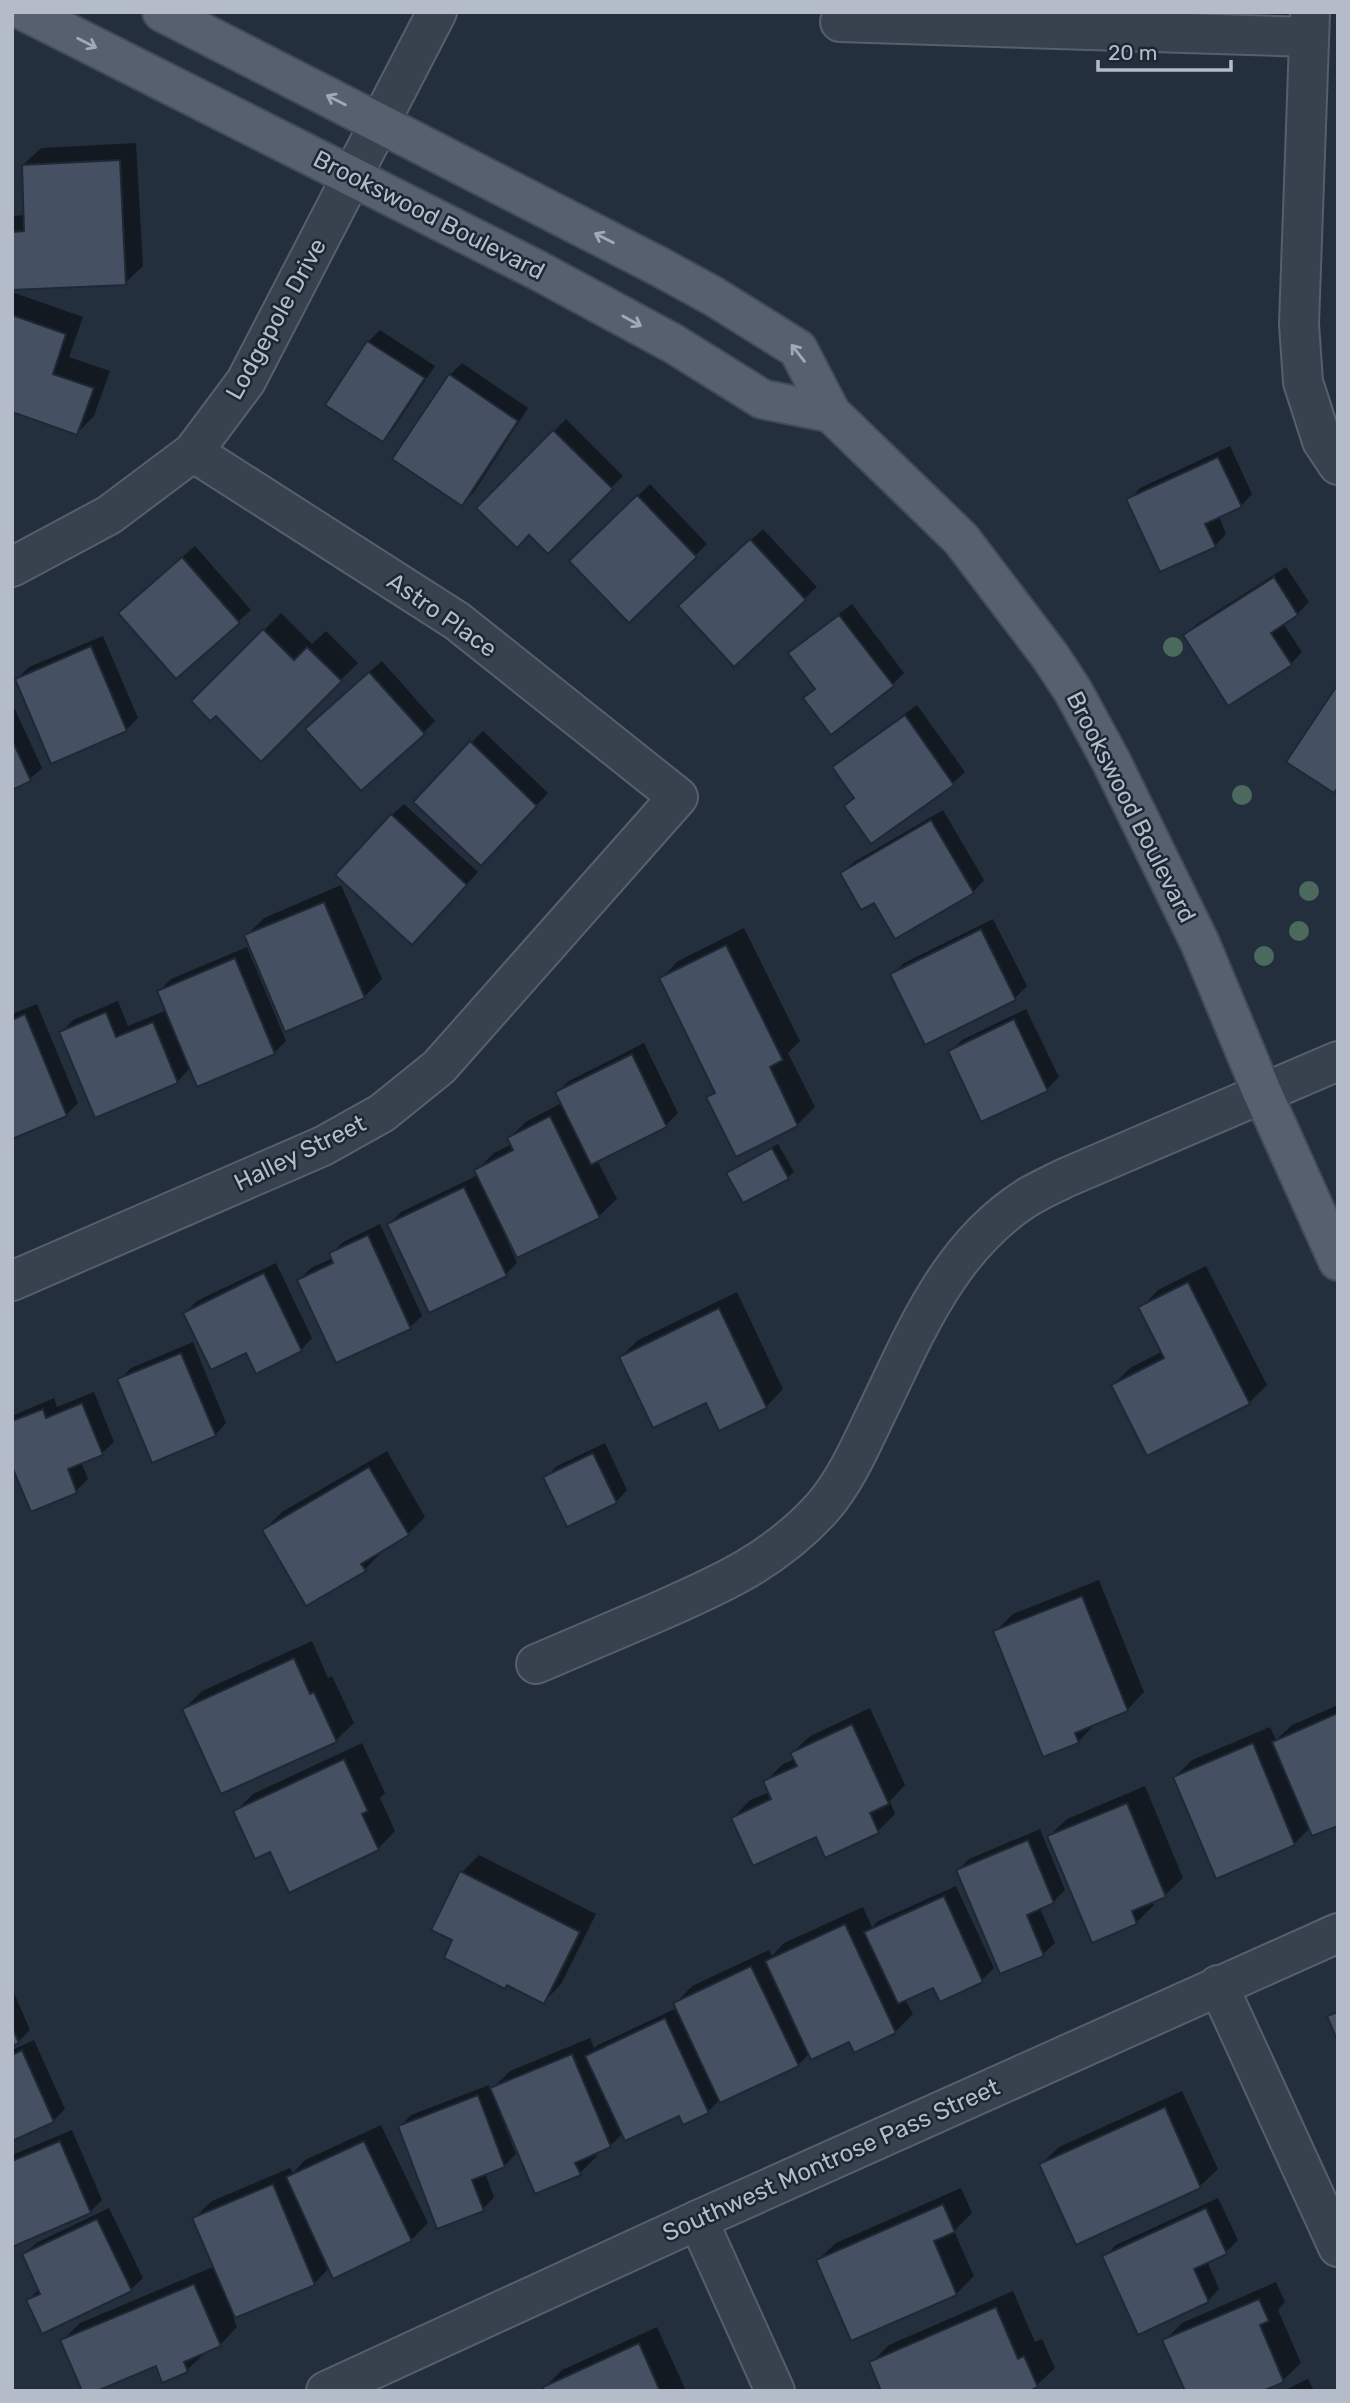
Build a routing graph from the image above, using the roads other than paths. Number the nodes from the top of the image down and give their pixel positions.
1 (26, 12) edge
2 (162, 12) edge
3 (437, 12) edge
4 (840, 22) dead end
5 (1309, 25) edge
6 (381, 123) junction
7 (353, 178) junction
8 (831, 413) junction
9 (193, 452) junction
10 (1338, 465) edge
11 (12, 567) edge
12 (678, 797) joint
13 (1338, 1061) edge
14 (1262, 1093) junction
15 (1338, 1261) edge
16 (12, 1281) edge
17 (536, 1664) dead end
18 (1338, 1933) edge
19 (1218, 1985) junction
20 (698, 2220) junction
21 (1338, 2247) edge
22 (326, 2391) edge
23 (775, 2391) edge

1 -> 7 main road, Brookswood Boulevard
6 -> 2 main road, Brookswood Boulevard
3 - 6 street, Lodgepole Drive
4 - 5 street
5 - 10 street
6 - 7 street, Lodgepole Drive
8 -> 6 main road, Brookswood Boulevard
7 -> 8 main road, Brookswood Boulevard
7 - 9 street, Lodgepole Drive
8 - 14 main road, Brookswood Boulevard
9 - 11 street, Lodgepole Drive
9 - 12 street, Astro Place
12 - 16 street, Halley Street
13 - 14 street
14 - 15 main road, Brookswood Boulevard
14 - 17 street
18 - 19 street, Southwest Montrose Pass Street
19 - 20 street, Southwest Montrose Pass Street
19 - 21 street
20 - 22 street, Southwest Montrose Pass Street
20 - 23 street

